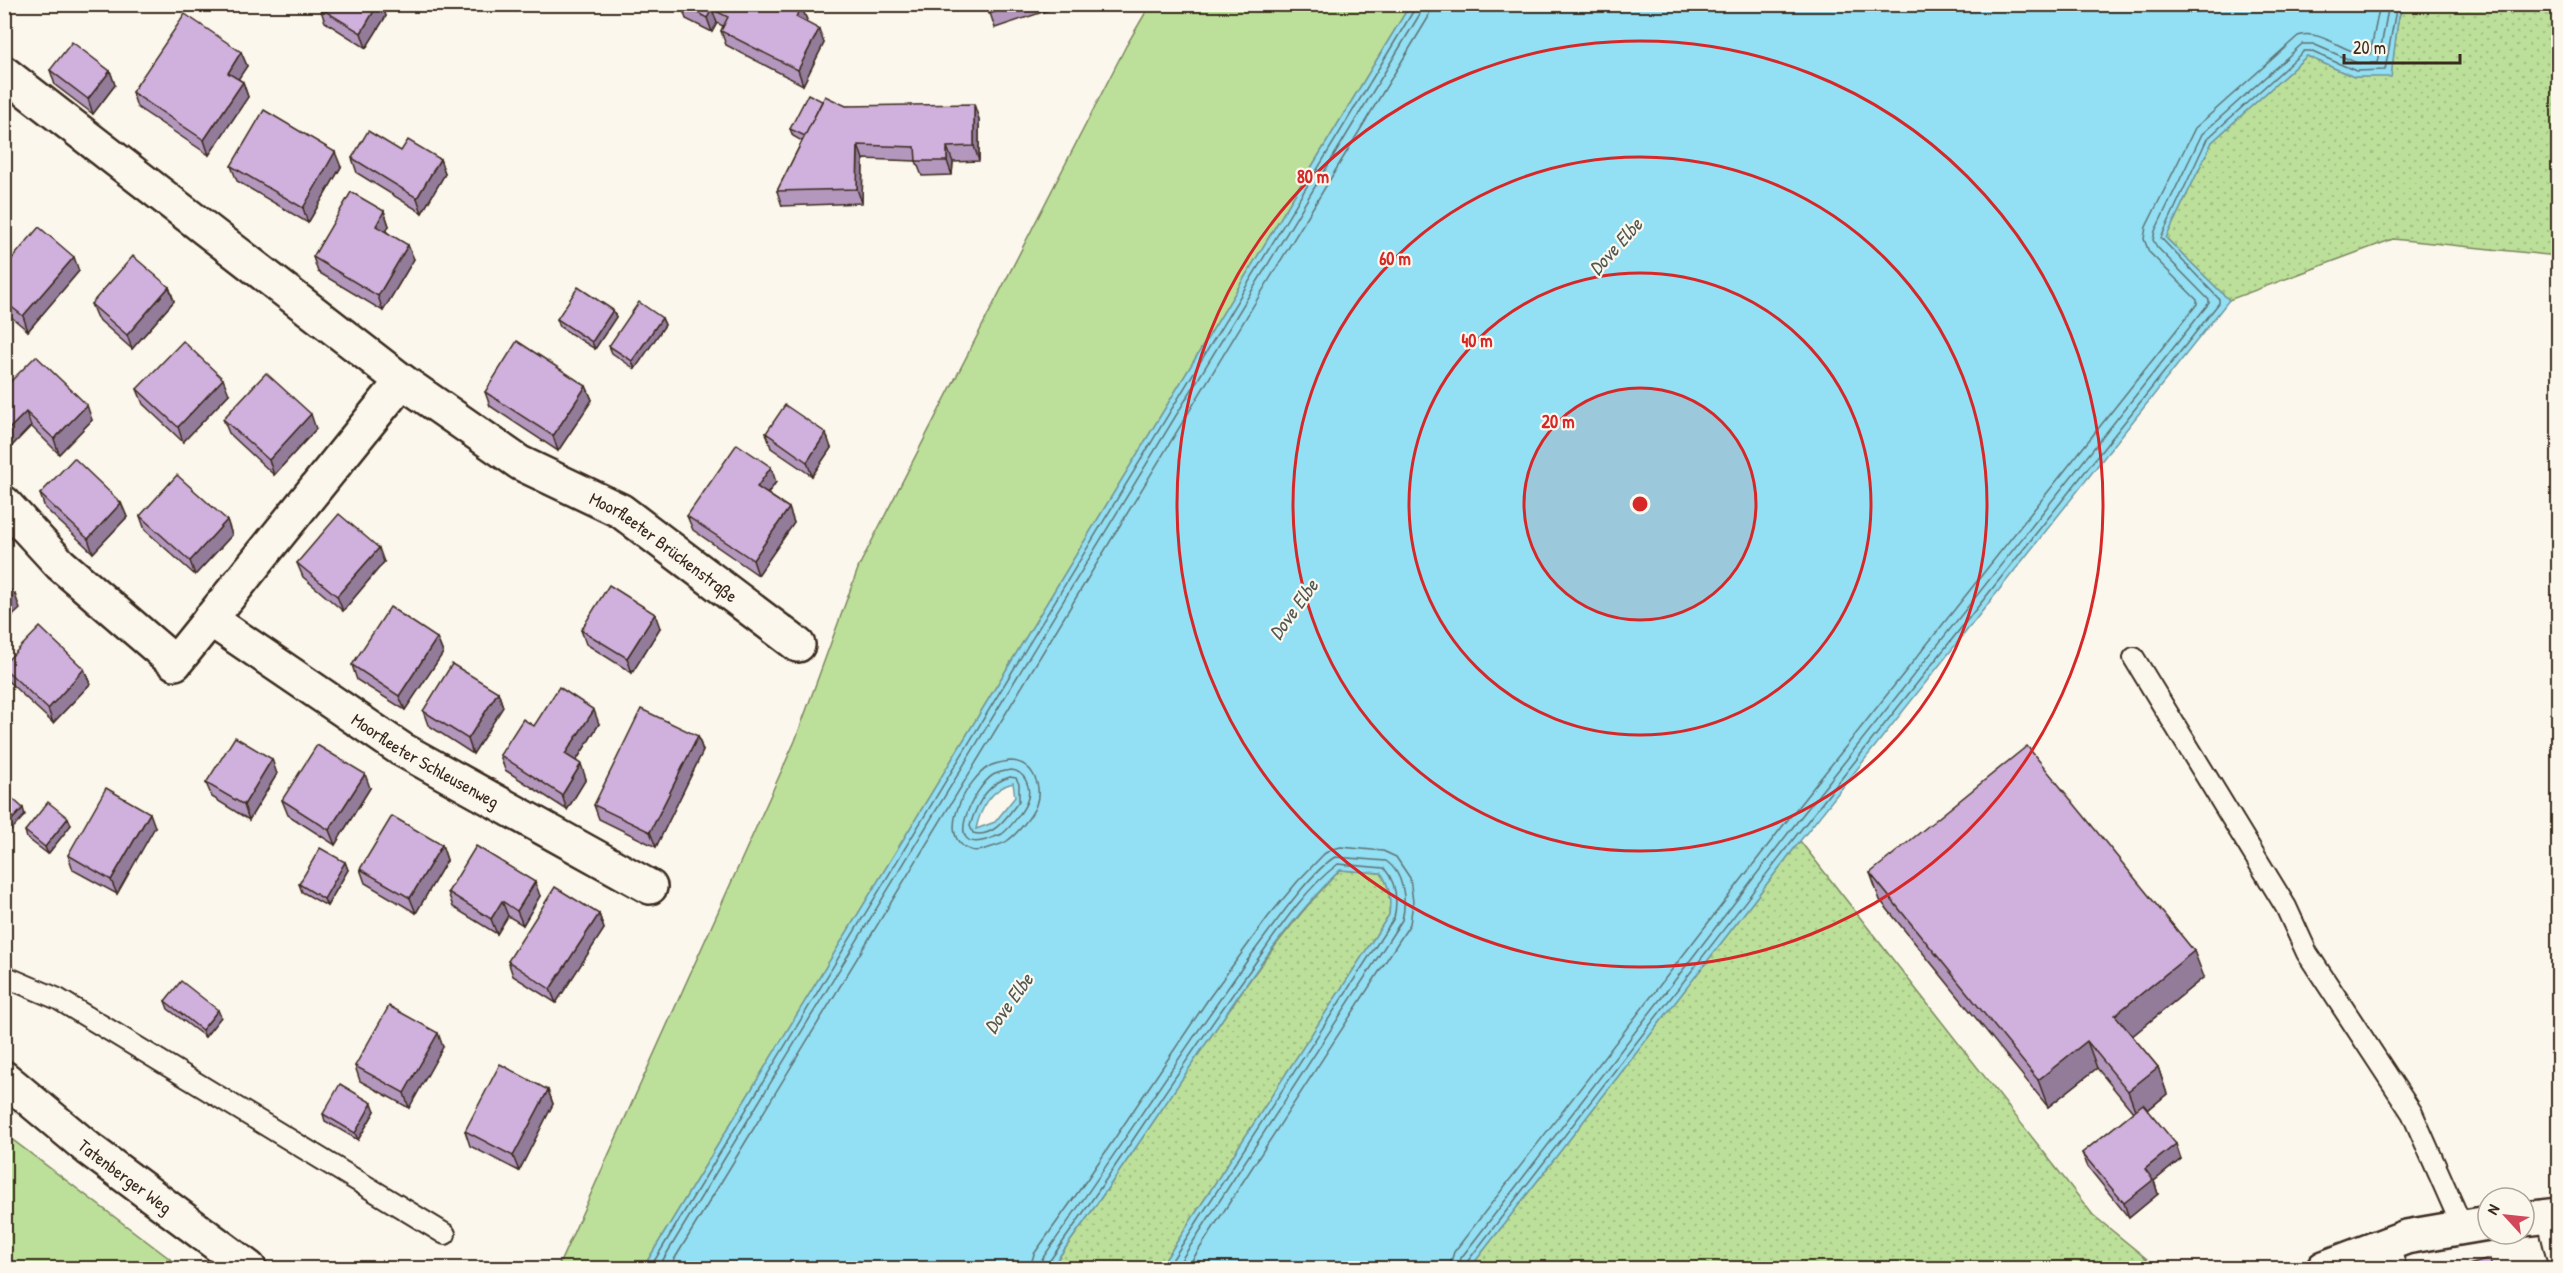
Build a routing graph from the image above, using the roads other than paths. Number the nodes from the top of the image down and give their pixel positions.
1 (4, 73) edge
2 (402, 381) junction
3 (4, 503) edge
4 (210, 619) junction
5 (798, 645) dead end
6 (2134, 657) dead end
7 (650, 887) dead end
8 (4, 976) edge
9 (4, 1078) edge
10 (2543, 1217) edge
11 (2475, 1224) edge
12 (445, 1234) dead end
13 (2392, 1256) edge
14 (2559, 1261) edge
15 (249, 1269) edge
16 (2324, 1269) edge

1 - 2 street, Moorfleeter Brückenstraße
2 - 4 street
2 - 5 street, Moorfleeter Brückenstraße
3 - 4 street
4 - 7 street, Moorfleeter Schleusenweg
6 - 11 lane
8 - 12 lane
9 - 15 street, Tatenberger Weg
10 - 14 lane
11 - 13 street
13 - 16 street

